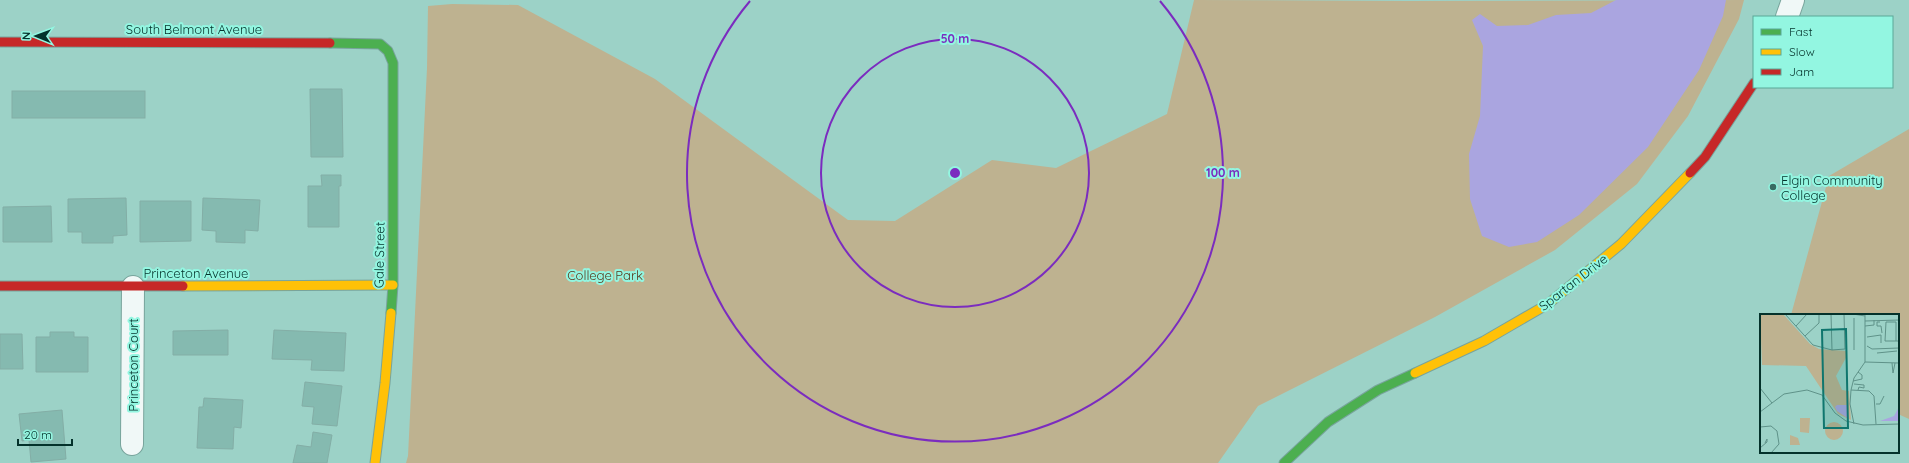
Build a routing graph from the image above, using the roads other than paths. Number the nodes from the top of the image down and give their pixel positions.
1 (1793, 0) edge
2 (1787, 16) edge
3 (0, 42) edge
4 (387, 47) joint
5 (1753, 85) edge
6 (393, 285) junction
7 (0, 286) edge
8 (133, 287) junction
9 (132, 444) dead end
10 (375, 463) edge
11 (1284, 463) edge

1 - 2 street
3 - 4 street, South Belmont Avenue
4 - 6 street, Gale Street
5 - 11 street, Spartan Drive
6 - 8 street, Princeton Avenue
6 - 10 street, Gale Street
7 - 8 street, Princeton Avenue
8 - 9 street, Princeton Court

